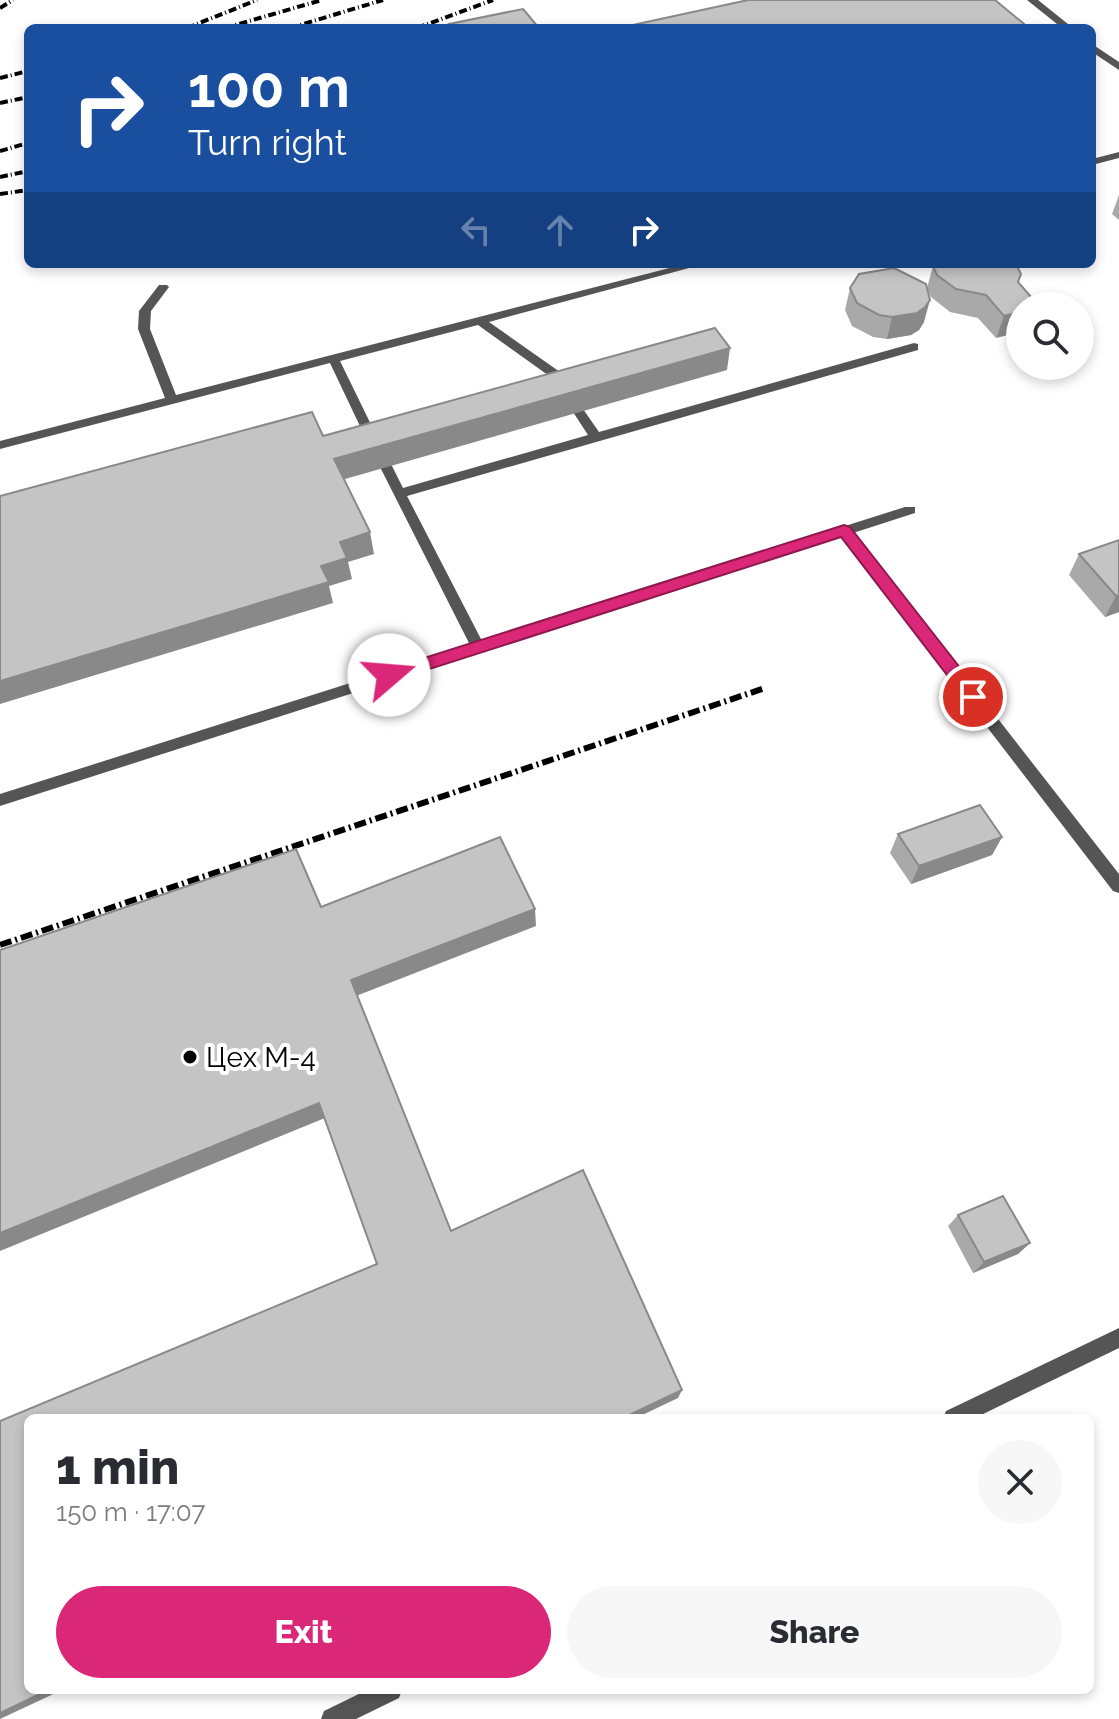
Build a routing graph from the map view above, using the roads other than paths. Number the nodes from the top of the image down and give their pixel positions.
1 (1032, 0) edge
2 (1063, 24) edge
3 (1096, 50) edge
4 (1119, 67) edge
5 (1119, 155) edge
6 (1096, 161) edge
7 (682, 268) edge
8 (163, 287) dead end
9 (479, 320) junction
10 (914, 347) dead end
11 (333, 358) junction
12 (567, 392) edge
13 (172, 400) junction
14 (579, 412) edge
15 (596, 437) junction
16 (0, 445) edge
17 (375, 445) edge
18 (386, 467) edge
19 (400, 493) junction
20 (910, 510) dead end
21 (844, 531) junction
22 (478, 647) junction
23 (0, 800) edge
24 (1119, 886) edge
25 (1119, 1338) edge
26 (961, 1414) edge
27 (383, 1694) edge
28 (332, 1719) edge

1 - 2 lane
3 - 4 lane
5 - 6 lane
7 - 9 lane
8 - 13 lane
9 - 11 lane
9 - 12 lane
10 - 15 lane
11 - 13 lane
11 - 17 lane
13 - 16 lane
14 - 15 lane
15 - 19 lane
18 - 19 lane
19 - 22 lane
20 - 21 lane
21 - 22 lane
21 - 24 lane
22 - 23 lane
25 - 26 lane
27 - 28 lane

